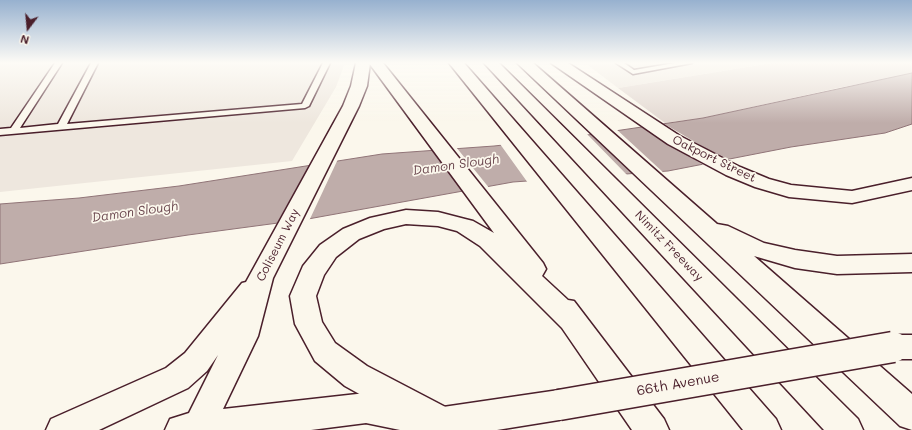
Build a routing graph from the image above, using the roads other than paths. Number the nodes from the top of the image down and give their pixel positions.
1 (46, 83) edge
2 (84, 83) edge
3 (317, 83) edge
4 (359, 83) edge
5 (391, 83) edge
6 (473, 83) edge
7 (510, 83) edge
8 (546, 83) edge
9 (588, 83) edge
10 (232, 102) dead end
11 (231, 113) junction
12 (60, 128) junction
13 (0, 132) edge
14 (14, 132) junction
15 (912, 184) edge
16 (664, 191) junction
17 (912, 263) edge
18 (260, 278) junction
19 (573, 321) junction
20 (906, 346) edge
21 (912, 415) edge
22 (439, 426) edge
23 (193, 429) edge
24 (64, 430) edge
25 (652, 430) edge
26 (764, 430) edge
27 (846, 430) edge

1 - 14 lane
2 - 12 lane
3 - 11 lane
4 - 18 main road, Coliseum Way
5 - 19 main road
6 - 26 main road
7 - 27 main road, Nimitz Freeway
8 - 16 main road
9 - 15 main road, Oakport Street
10 - 11 lane
11 - 12 lane
12 - 14 lane
13 - 14 lane
16 - 17 main road
16 - 21 main road
18 - 23 main road, Coliseum Way
18 - 24 main road
19 - 22 main road
19 - 25 main road
20 - 22 main road, 66th Avenue, bridge
22 - 23 main road, 66th Avenue

